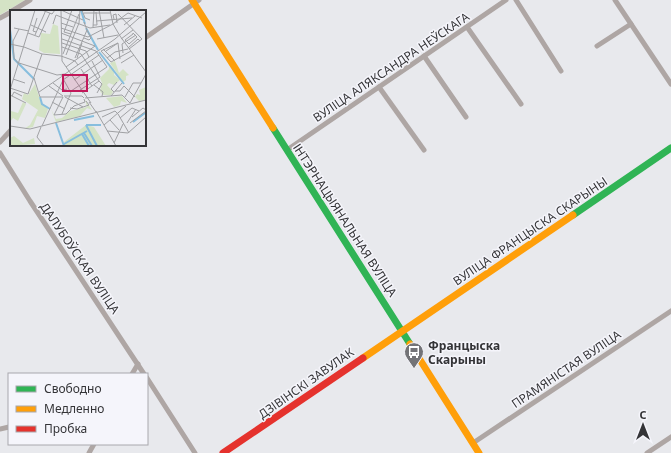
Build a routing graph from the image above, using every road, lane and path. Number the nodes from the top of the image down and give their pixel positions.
1 (30, 0) edge
2 (506, 0) edge
3 (516, 0) edge
4 (615, 0) edge
5 (195, 1) edge
6 (14, 10) edge
7 (10, 12) edge
8 (0, 18) edge
9 (631, 24) junction
10 (468, 27) junction
11 (146, 37) edge
12 (596, 46) dead end
13 (424, 56) junction
14 (561, 71) dead end
15 (671, 84) edge
16 (379, 87) junction
17 (521, 104) dead end
18 (466, 117) dead end
19 (10, 131) edge
20 (0, 142) edge
21 (671, 148) edge
22 (287, 150) junction
23 (424, 150) dead end
24 (0, 153) edge
25 (671, 311) edge
26 (401, 331) junction
27 (138, 364) junction
28 (133, 373) edge
29 (143, 373) edge
30 (148, 380) edge
31 (671, 437) edge
32 (472, 443) junction
33 (195, 453) edge
34 (224, 453) edge
35 (479, 453) edge
36 (647, 453) edge

1 - 6 street
2 - 10 street, ВУЛІЦА АЛЯКСАНДРА НЕЎСКАГА
3 - 14 street
4 - 9 street
5 - 11 street
5 - 22 street, ІНТЭРНАЦЫЯНАЛЬНАЯ ВУЛІЦА
7 - 8 street
9 - 12 street
9 - 15 street
10 - 13 street, ВУЛІЦА АЛЯКСАНДРА НЕЎСКАГА
10 - 17 street
13 - 16 street, ВУЛІЦА АЛЯКСАНДРА НЕЎСКАГА
13 - 18 street
16 - 22 street, ВУЛІЦА АЛЯКСАНДРА НЕЎСКАГА
16 - 23 street
19 - 20 street
21 - 26 street, ВУЛІЦА ФРАНЦЫСКА СКАРЫНЫ
22 - 26 street, ІНТЭРНАЦЫЯНАЛЬНАЯ ВУЛІЦА
24 - 27 street, ДАЛУБОЎСКАЯ ВУЛІЦА
25 - 32 street, ПРАМЯНІСТАЯ ВУЛІЦА
26 - 32 street, ІНТЭРНАЦЫЯНАЛЬНАЯ ВУЛІЦА
26 - 34 street, ДЗІВІНСКІ ЗАВУЛАК
27 - 28 street
27 - 29 street, ДАЛУБОЎСКАЯ ВУЛІЦА
30 - 33 street
31 - 36 street
32 - 35 street, ІНТЭРНАЦЫЯНАЛЬНАЯ ВУЛІЦА

